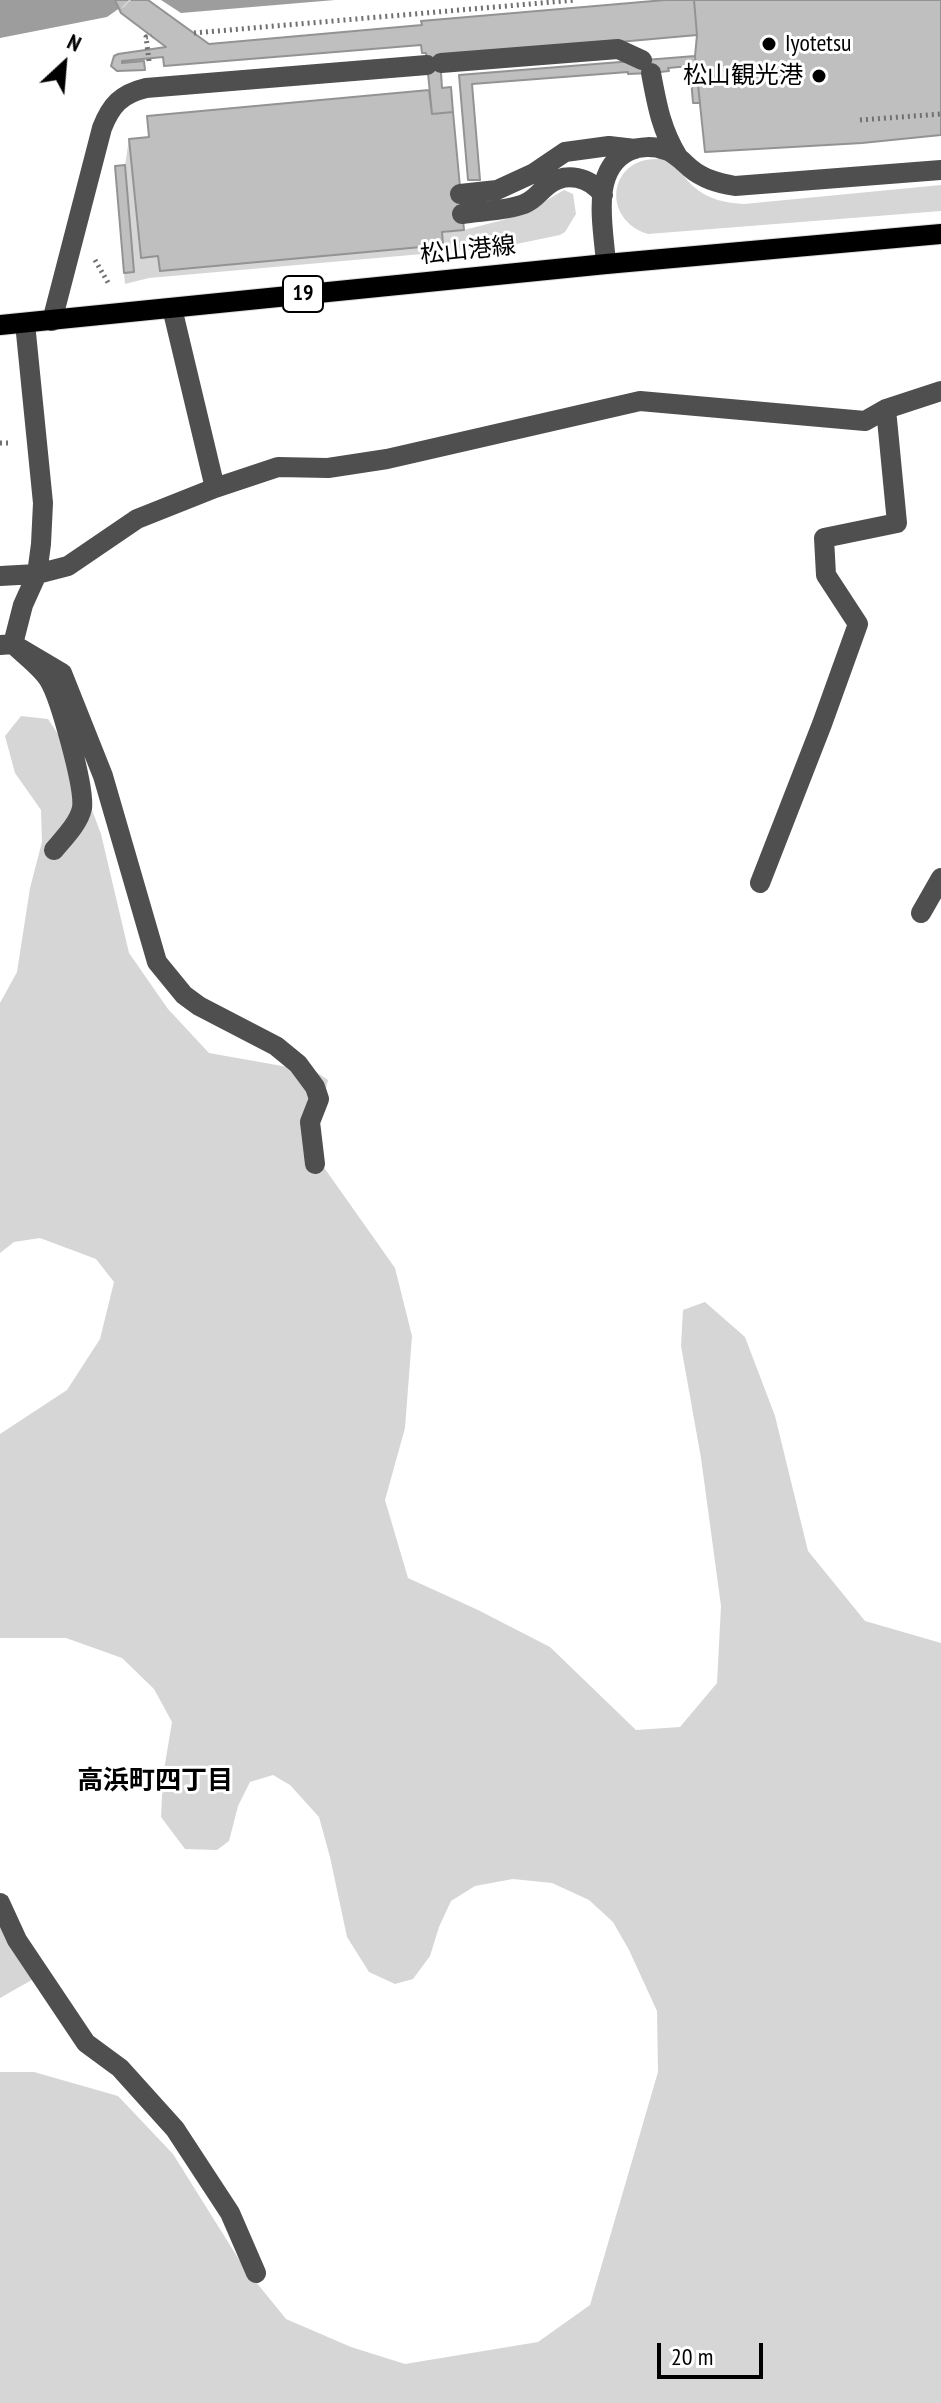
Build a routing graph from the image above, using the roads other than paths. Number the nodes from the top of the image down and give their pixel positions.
1 (635, 149) junction
2 (678, 157) junction
3 (941, 170) edge
4 (603, 195) junction
5 (941, 234) edge
6 (606, 264) junction
7 (172, 308) junction
8 (52, 321) junction
9 (25, 323) junction
10 (0, 325) edge
11 (941, 391) edge
12 (886, 409) junction
13 (215, 488) junction
14 (37, 574) junction
15 (0, 576) edge
16 (6, 644) edge
17 (54, 850) dead end
18 (941, 878) edge
19 (760, 883) dead end
20 (921, 913) dead end
21 (315, 1164) dead end
22 (0, 1903) edge
23 (256, 2273) dead end

1 - 2 street
1 - 4 street
1 - 4 street
2 - 3 street
2 - 8 street
4 - 6 street
5 - 6 main road, 松山港線 / 19
6 - 7 main road, 松山港線 / 19
7 - 8 main road, 松山港線 / 19
7 - 13 street
8 - 9 main road, 松山港線 / 19
9 - 10 main road, 松山港線 / 19
9 - 14 street
11 - 12 street
12 - 13 street
12 - 19 street
13 - 14 street
14 - 15 street
14 - 16 street
16 - 17 street
16 - 21 street
18 - 20 street
22 - 23 street

